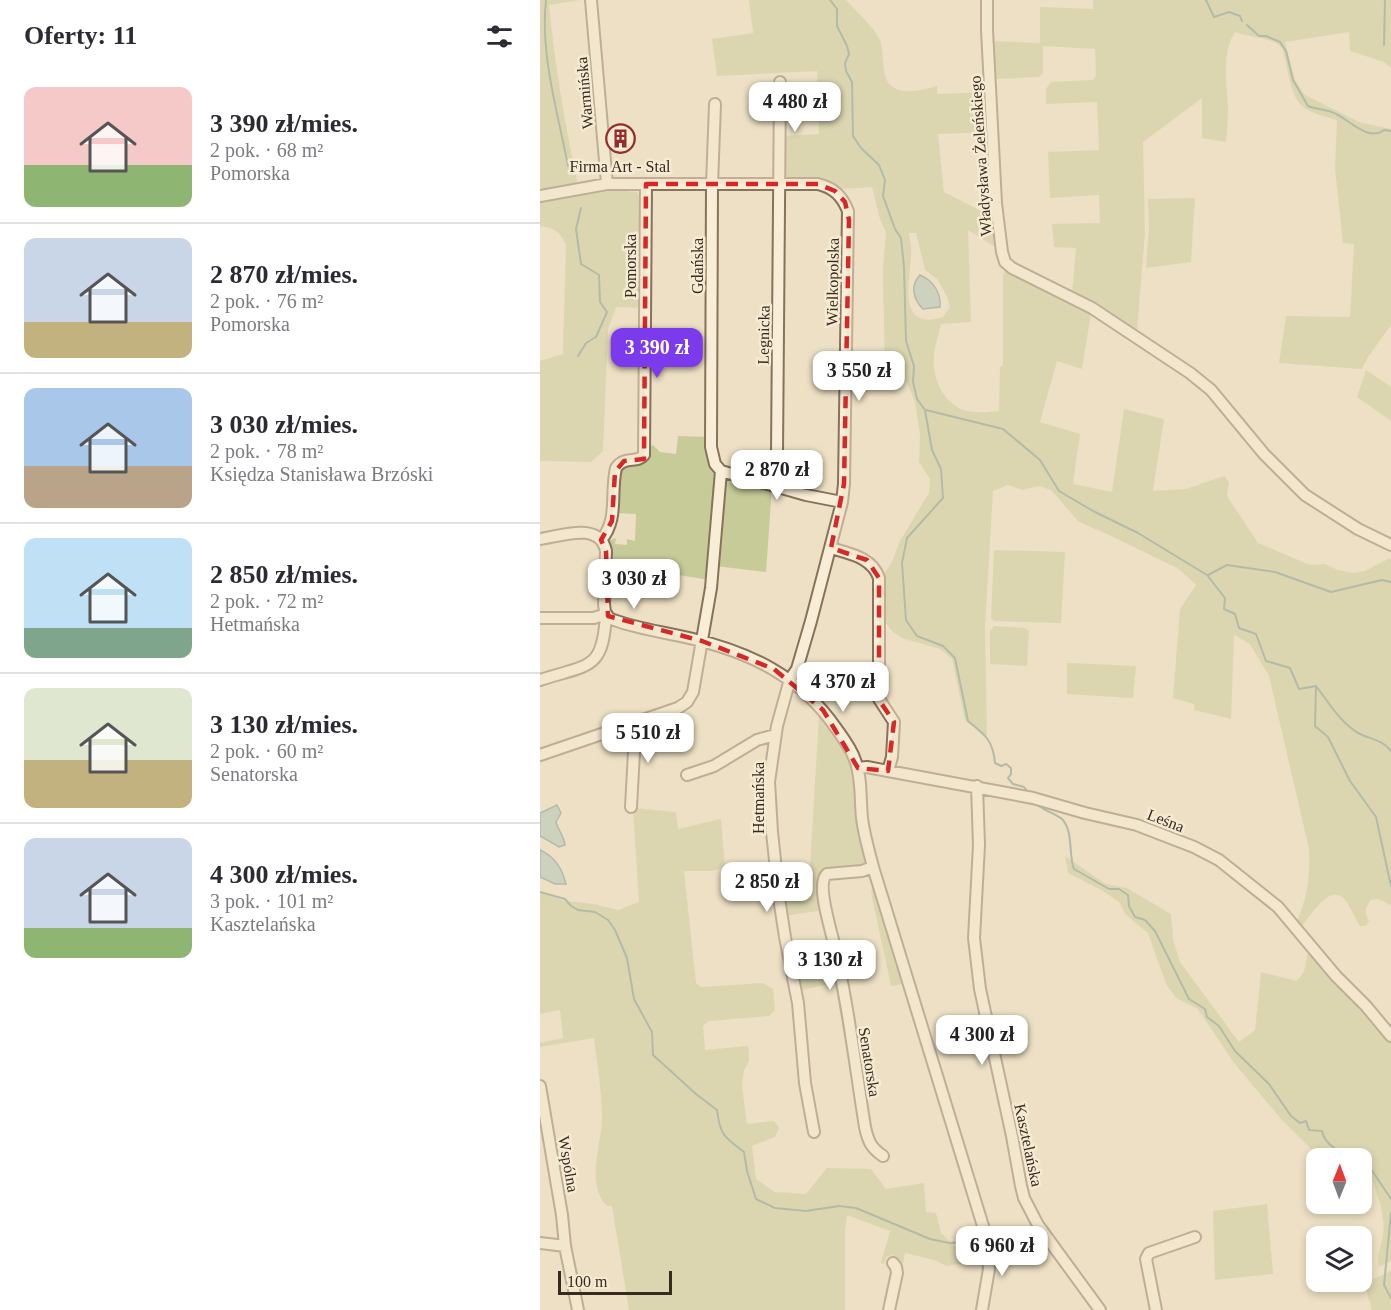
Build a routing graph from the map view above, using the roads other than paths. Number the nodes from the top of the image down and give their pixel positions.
1 (591, 0) edge
2 (987, 0) edge
3 (780, 82) dead end
4 (715, 104) dead end
5 (607, 184) junction
6 (646, 184) junction
7 (712, 184) junction
8 (780, 184) junction
9 (540, 196) edge
10 (721, 471) junction
11 (775, 485) junction
12 (842, 502) junction
13 (540, 539) edge
14 (601, 540) junction
15 (1390, 547) edge
16 (831, 548) junction
17 (606, 614) junction
18 (540, 618) edge
19 (702, 641) junction
20 (790, 679) junction
21 (540, 680) edge
22 (627, 725) junction
23 (775, 735) junction
24 (540, 755) edge
25 (858, 768) junction
26 (888, 771) junction
27 (687, 775) dead end
28 (977, 786) junction
29 (631, 807) dead end
30 (873, 867) junction
31 (1391, 1036) edge
32 (540, 1086) edge
33 (814, 1132) dead end
34 (883, 1156) dead end
35 (1196, 1237) dead end
36 (540, 1243) edge
37 (565, 1246) junction
38 (893, 1263) dead end
39 (578, 1310) edge
40 (888, 1310) edge
41 (982, 1310) edge
42 (1100, 1310) edge
43 (1156, 1310) edge

1 - 5 street, Warmińska
2 - 15 street, Władysława Żeleńskiego
3 - 8 street
4 - 7 street, Gdańska
5 - 6 street, Wielkopolska
5 - 9 street, Wielkopolska
6 - 7 street, Wielkopolska
6 - 14 street, Pomorska
7 - 8 street, Wielkopolska
7 - 10 street, Gdańska
8 - 11 street, Legnicka
8 - 12 street, Wielkopolska
10 - 11 street
10 - 19 street, Gdańska
11 - 12 street
12 - 16 street, Wielkopolska
13 - 14 street
14 - 17 street
16 - 20 street, Wielkopolska
16 - 26 street
17 - 18 street
17 - 19 street
17 - 21 street
19 - 20 street
19 - 22 street, Gdańska
20 - 23 street, Hetmańska
20 - 25 street
22 - 24 street
22 - 29 street
23 - 27 street
23 - 33 street, Hetmańska
25 - 26 street, Leśna
25 - 30 street
26 - 28 street, Leśna
28 - 31 street, Leśna
28 - 42 street, Kasztelańska
30 - 34 street, Senatorska
30 - 41 street
32 - 37 street, Wspólna
35 - 43 street
36 - 37 street
37 - 39 street, Wspólna
38 - 40 street

